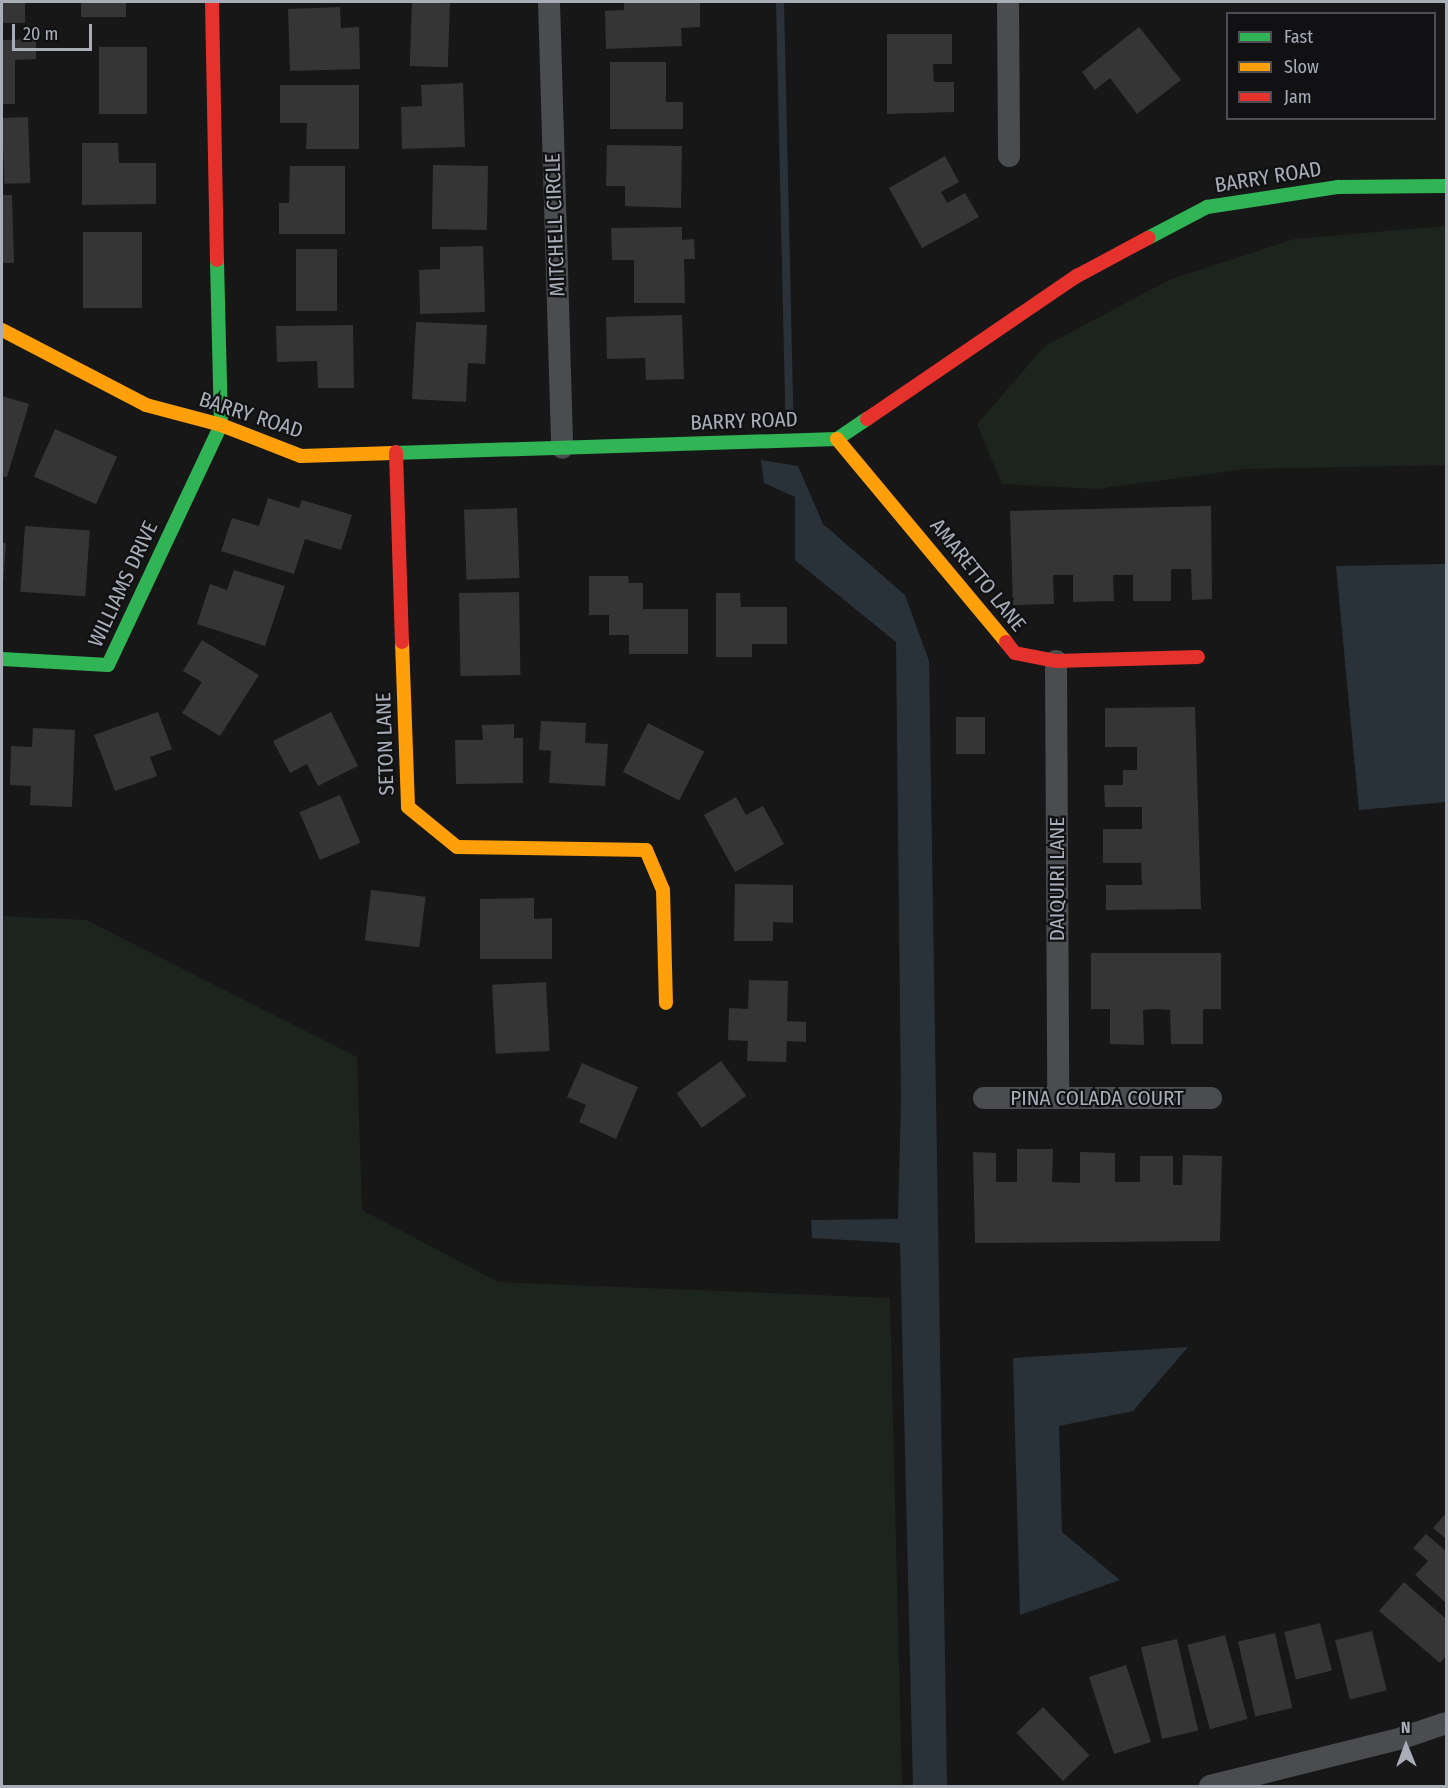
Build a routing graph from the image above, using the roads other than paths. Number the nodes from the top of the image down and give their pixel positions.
1 (212, 2) edge
2 (549, 2) edge
3 (1008, 2) edge
4 (1009, 156) dead end
5 (1446, 186) edge
6 (2, 330) edge
7 (221, 425) junction
8 (837, 439) junction
9 (562, 448) junction
10 (396, 452) junction
11 (1198, 657) dead end
12 (2, 659) edge
13 (1056, 660) junction
14 (666, 1003) dead end
15 (984, 1098) dead end
16 (1058, 1098) junction
17 (1211, 1098) dead end
18 (1446, 1723) edge
19 (1210, 1786) edge

1 - 7 street
2 - 9 street, MITCHELL CIRCLE
3 - 4 street
5 - 8 street, BARRY ROAD
6 - 7 street, BARRY ROAD
7 - 10 street, BARRY ROAD
7 - 12 street, WILLIAMS DRIVE
8 - 9 street, BARRY ROAD
8 - 13 street, AMARETTO LANE
9 - 10 street, BARRY ROAD
10 - 14 street, SETON LANE
11 - 13 street, AMARETTO LANE
13 - 16 street, DAIQUIRI LANE
15 - 16 street, PINA COLADA COURT
16 - 17 street, PINA COLADA COURT
18 - 19 street

